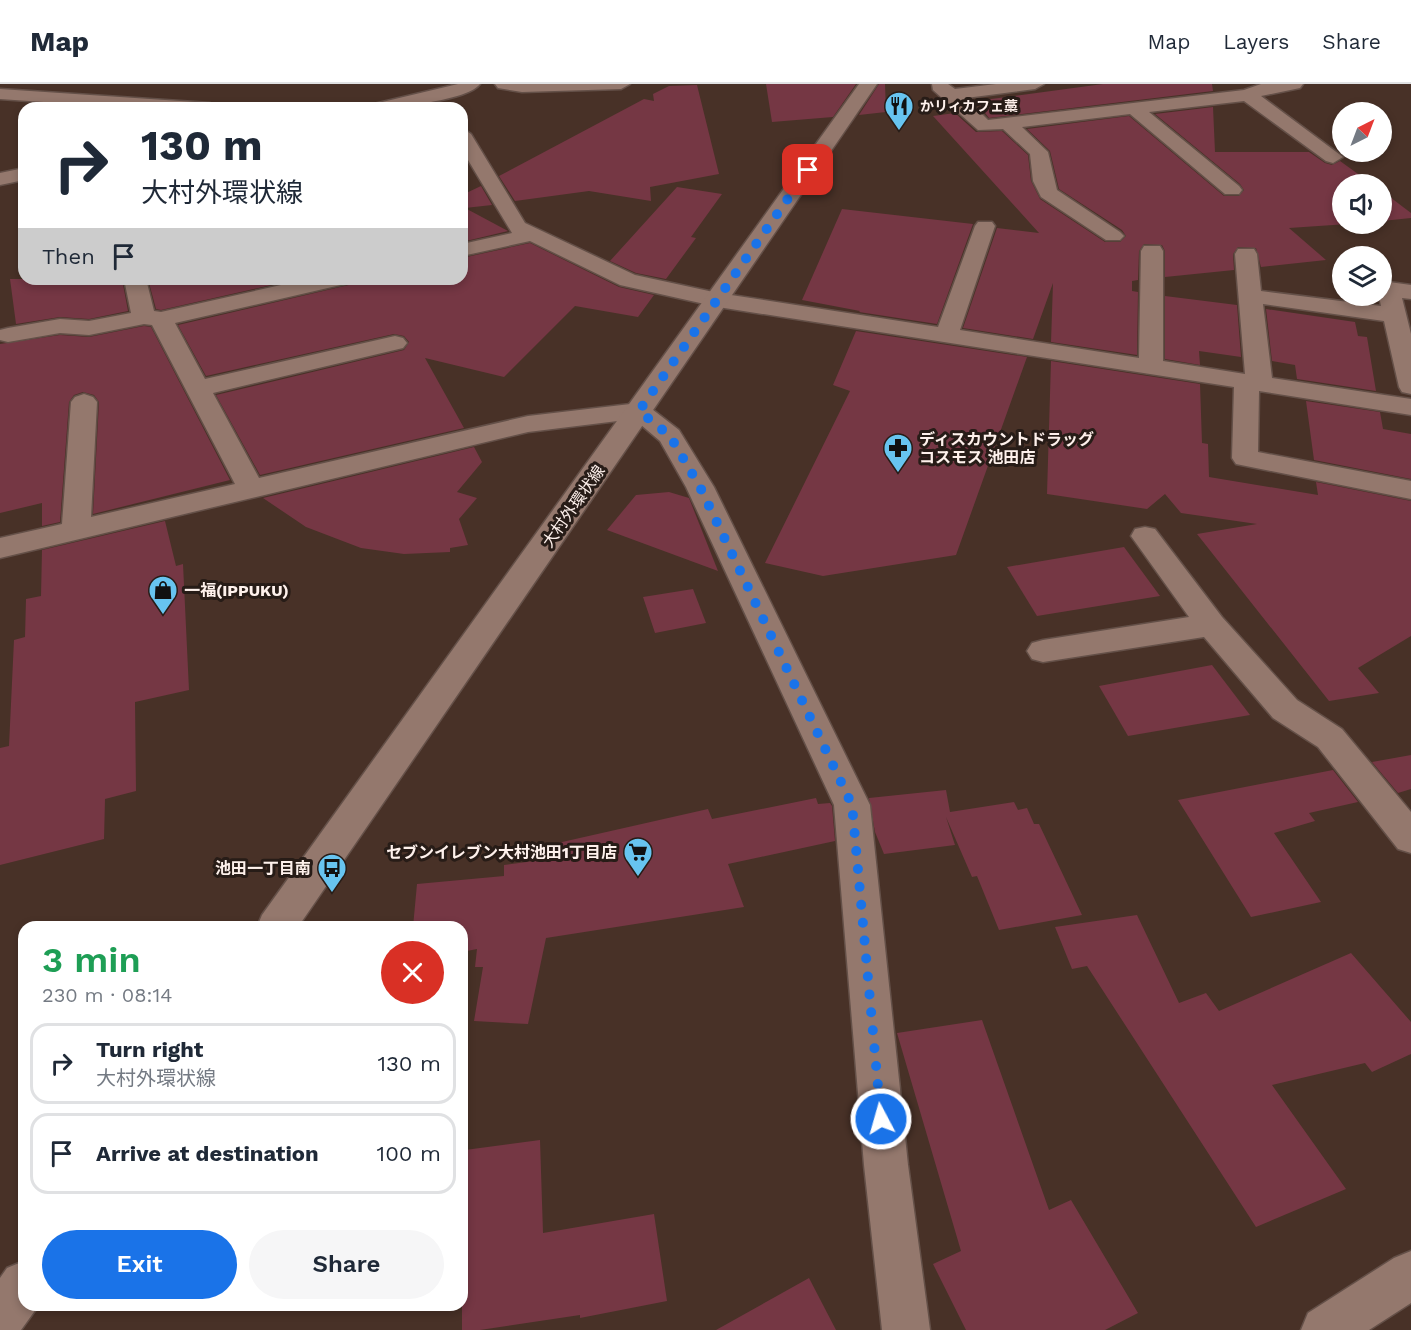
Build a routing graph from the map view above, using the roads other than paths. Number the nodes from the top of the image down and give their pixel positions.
1 (471, 84) edge
2 (504, 84) edge
3 (621, 84) edge
4 (868, 84) edge
5 (936, 84) edge
6 (1035, 84) edge
7 (1294, 84) edge
8 (0, 94) edge
9 (952, 95) junction
10 (1248, 95) junction
11 (428, 96) edge
12 (120, 102) edge
13 (404, 102) edge
14 (1136, 110) junction
15 (1007, 123) junction
16 (1332, 156) edge
17 (470, 162) edge
18 (18, 175) edge
19 (0, 179) edge
20 (1232, 190) dead end
21 (985, 226) dead end
22 (531, 235) junction
23 (1113, 236) dead end
24 (468, 249) edge
25 (1152, 251) dead end
26 (1246, 254) dead end
27 (138, 285) edge
28 (309, 285) edge
29 (1411, 292) edge
30 (1250, 296) junction
31 (718, 300) junction
32 (1395, 315) junction
33 (153, 318) junction
34 (8, 335) dead end
35 (947, 335) junction
36 (395, 343) dead end
37 (1150, 367) junction
38 (1254, 382) junction
39 (1411, 387) edge
40 (196, 389) junction
41 (84, 402) dead end
42 (1411, 407) edge
43 (639, 411) junction
44 (251, 488) junction
45 (1411, 490) edge
46 (76, 529) junction
47 (1145, 536) dead end
48 (0, 548) edge
49 (1211, 625) junction
50 (1043, 651) dead end
51 (1411, 838) edge
52 (280, 921) edge
53 (1411, 1275) edge
54 (18, 1294) edge
55 (0, 1319) edge
56 (906, 1330) edge
57 (1325, 1330) edge

1 - 11 street
2 - 3 street
4 - 31 street, 大村外環状線
5 - 9 street
6 - 9 street
7 - 10 street
8 - 12 street
9 - 15 street
10 - 14 street
10 - 16 street
11 - 13 street
14 - 15 street
14 - 20 street
15 - 23 street
17 - 22 street
18 - 19 street
21 - 35 street
22 - 24 street
22 - 31 street
25 - 37 street
26 - 30 street
27 - 33 street
28 - 33 street
29 - 32 street
30 - 32 street
30 - 38 street
31 - 35 street
31 - 43 street, 大村外環状線
32 - 39 street
33 - 34 street
33 - 40 street
35 - 37 street
36 - 40 street
37 - 38 street
38 - 42 street
38 - 45 street
40 - 44 street
41 - 46 street
43 - 44 street
43 - 52 street, 大村外環状線
43 - 56 street
44 - 46 street
46 - 48 street
47 - 49 street
49 - 50 street
49 - 51 street
53 - 57 street
54 - 55 street

